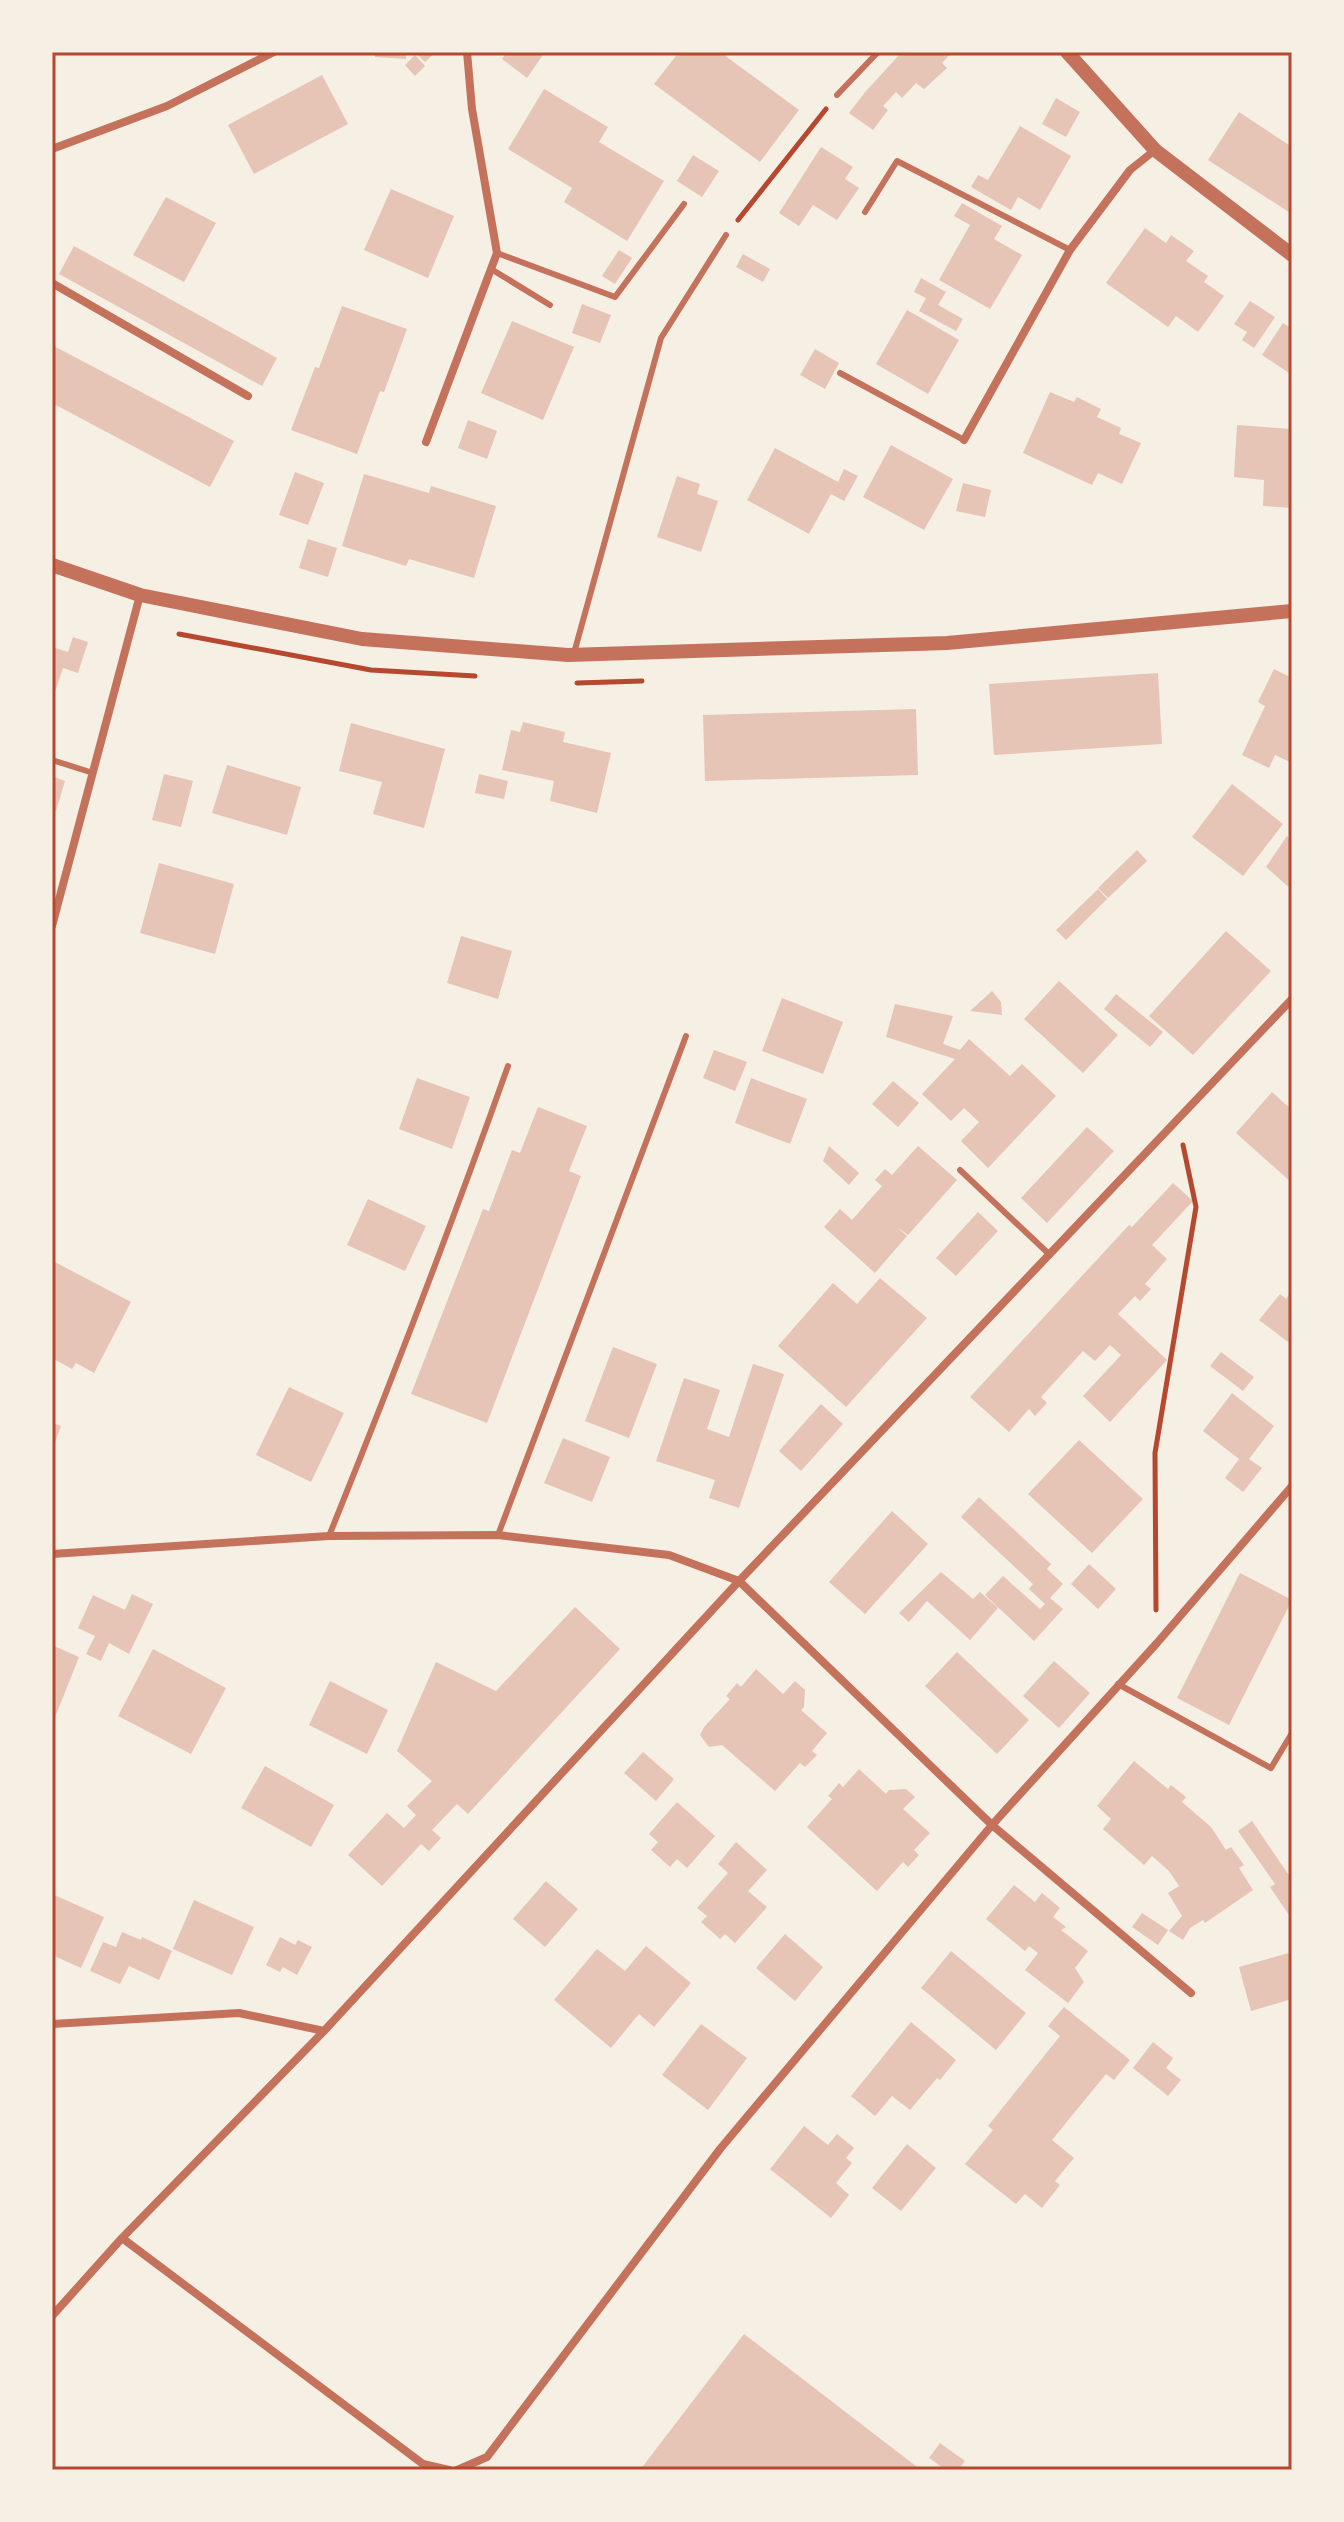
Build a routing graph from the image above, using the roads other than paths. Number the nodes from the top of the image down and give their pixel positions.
1 (274, 52) edge
2 (467, 52) edge
3 (878, 52) edge
4 (1067, 52) edge
5 (837, 95) road end
6 (52, 149) edge
7 (1155, 150) junction
8 (684, 204) dead end
9 (865, 212) dead end
10 (726, 235) road end
11 (1070, 250) junction
12 (497, 253) junction
13 (1292, 255) edge
14 (491, 269) junction
15 (52, 283) edge
16 (550, 305) dead end
17 (840, 373) dead end
18 (248, 396) dead end
19 (964, 440) joint
20 (426, 442) dead end
21 (52, 565) edge
22 (140, 595) junction
23 (1292, 611) edge
24 (573, 655) junction
25 (52, 760) edge
26 (93, 773) junction
27 (54, 912) edge
28 (52, 926) edge
29 (1292, 999) edge
30 (686, 1036) dead end
31 (508, 1066) dead end
32 (960, 1170) dead end
33 (1050, 1255) junction
34 (1292, 1486) edge
35 (498, 1535) junction
36 (329, 1536) junction
37 (52, 1554) edge
38 (739, 1581) junction
39 (1118, 1684) junction
40 (1292, 1733) edge
41 (992, 1825) junction
42 (1191, 1993) dead end
43 (52, 2024) edge
44 (324, 2031) junction
45 (122, 2238) junction
46 (52, 2316) edge
47 (449, 2470) edge
48 (457, 2470) edge

1 - 6 street
2 - 12 street
3 - 5 lane
4 - 7 street
7 - 11 street
7 - 13 street
8 - 12 lane
9 - 11 lane
10 - 24 lane
11 - 19 street
12 - 14 street
14 - 16 lane
14 - 20 street
15 - 18 street
17 - 19 lane
21 - 22 street
22 - 24 street
22 - 26 street
23 - 24 street
25 - 26 lane
26 - 27 street
27 - 28 street
29 - 33 street
30 - 35 lane
31 - 36 lane
32 - 33 lane
33 - 38 street
34 - 39 street
35 - 36 street
35 - 38 street
36 - 37 street
38 - 41 street
38 - 44 street
39 - 40 lane
39 - 41 street
41 - 42 street
41 - 48 street
43 - 44 street
44 - 45 street
45 - 46 street
45 - 47 street

